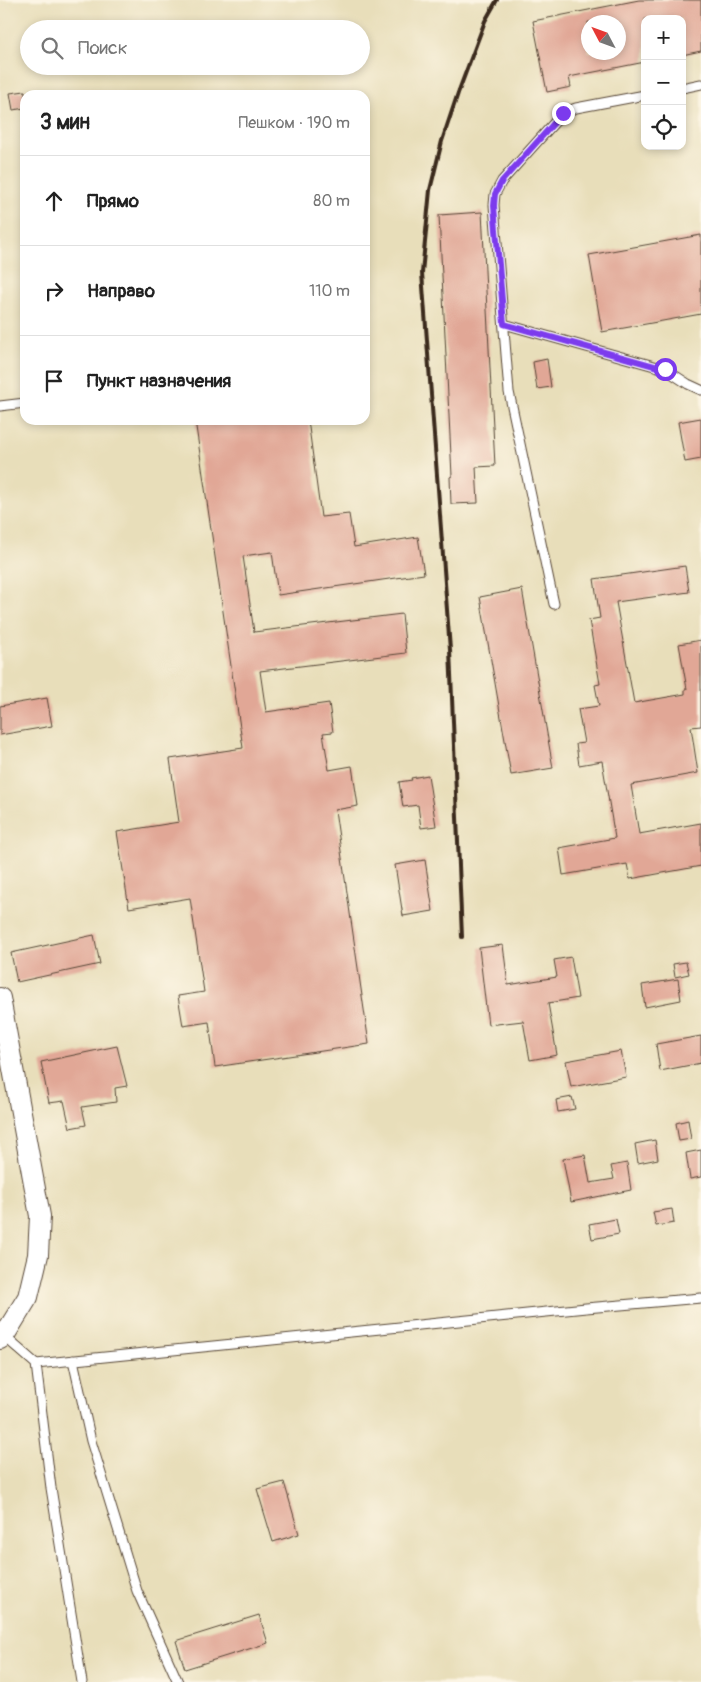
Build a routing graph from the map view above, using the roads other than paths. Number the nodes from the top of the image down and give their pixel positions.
1 (701, 84) edge
2 (686, 87) edge
3 (641, 96) edge
4 (504, 324) junction
5 (701, 390) edge
6 (20, 404) edge
7 (0, 406) edge
8 (554, 604) dead end
9 (0, 998) edge
10 (701, 1298) edge
11 (2, 1337) edge
12 (73, 1360) junction
13 (36, 1364) junction
14 (82, 1682) edge
15 (178, 1682) edge

1 - 2 lane
3 - 4 lane
4 - 5 lane
4 - 8 lane
6 - 7 lane
9 - 11 street
10 - 12 lane
11 - 13 lane
12 - 13 lane
12 - 15 lane
13 - 14 lane

